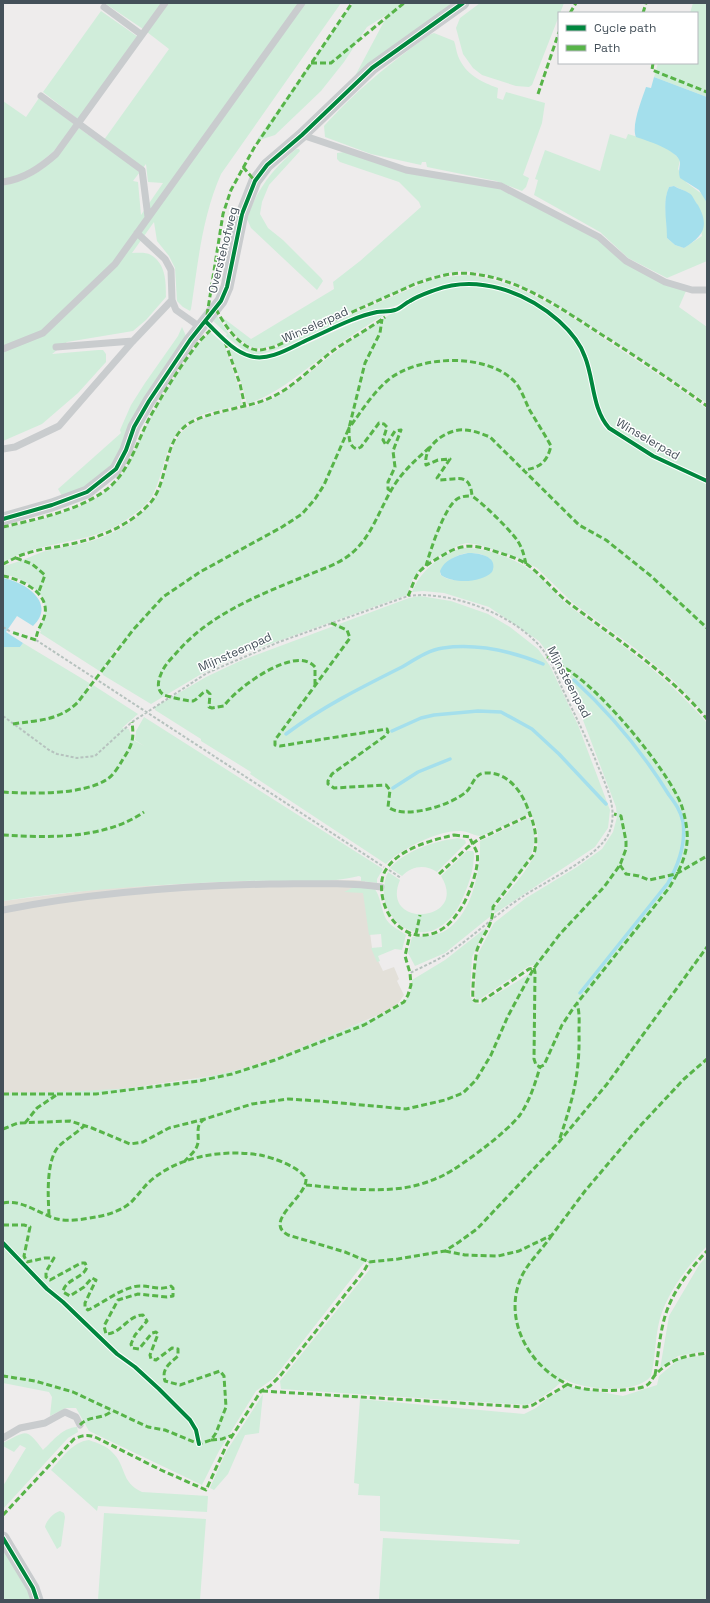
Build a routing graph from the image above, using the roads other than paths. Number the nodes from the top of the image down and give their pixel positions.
1 (165, 3) edge
2 (302, 3) edge
3 (463, 3) edge
4 (104, 7) dead end
5 (142, 35) junction
6 (41, 96) dead end
7 (79, 124) junction
8 (302, 135) junction
9 (3, 182) edge
10 (148, 216) junction
11 (137, 233) junction
12 (707, 290) edge
13 (172, 300) junction
14 (200, 327) junction
15 (133, 341) junction
16 (56, 347) dead end
17 (3, 348) edge
18 (3, 449) edge
19 (3, 519) edge
20 (381, 887) dead end
21 (3, 910) edge
22 (80, 1425) dead end
23 (3, 1438) edge
24 (3, 1538) edge
25 (37, 1600) edge

1 - 5 lane
2 - 10 lane
3 - 8 street, Overstehofweg
4 - 5 lane
5 - 7 lane
6 - 7 lane
7 - 9 lane
7 - 10 lane
8 - 12 lane
8 - 14 street, Overstehofweg
10 - 11 lane
11 - 13 lane
11 - 17 lane
13 - 14 lane
13 - 15 lane
14 - 19 street, Overstehofweg
15 - 16 lane
15 - 18 lane
20 - 21 lane
22 - 23 lane
24 - 25 street

